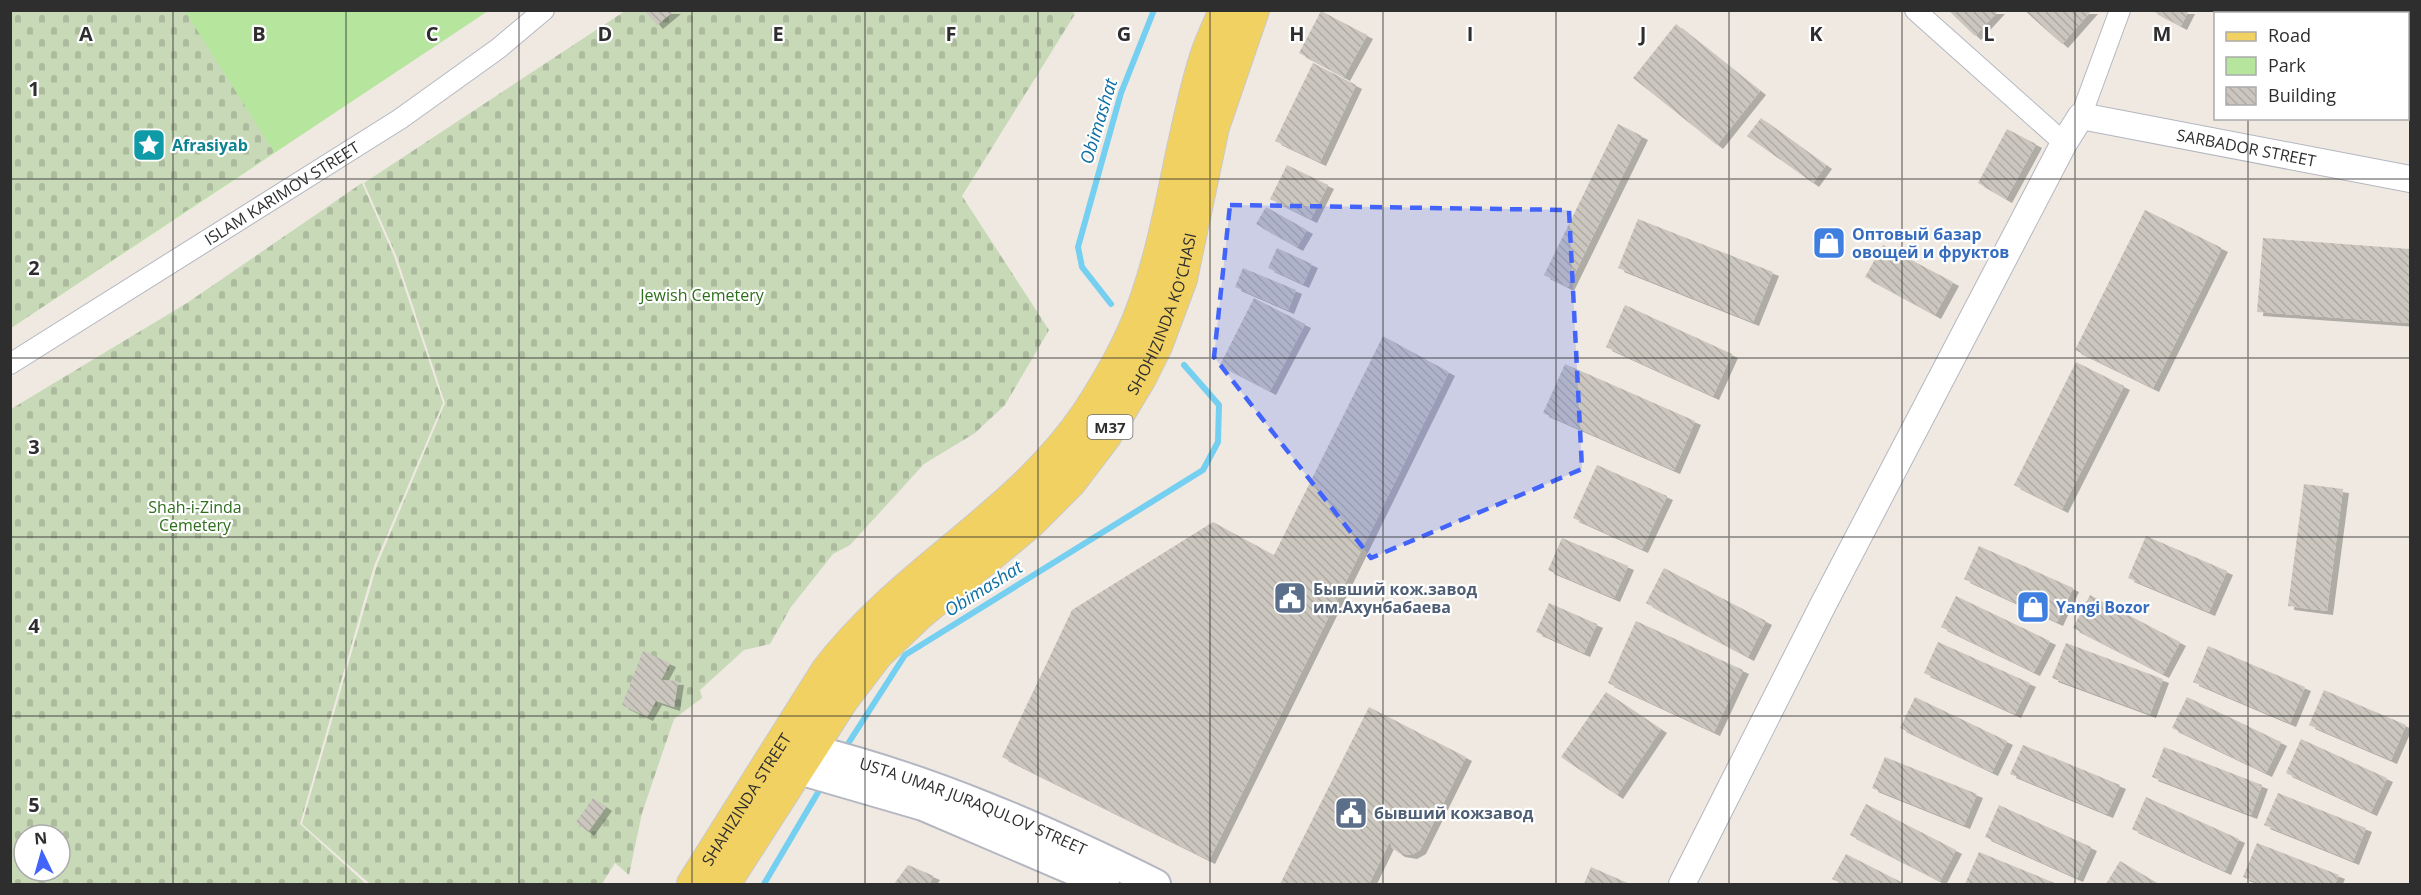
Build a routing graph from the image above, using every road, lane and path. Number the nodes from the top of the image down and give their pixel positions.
1 (544, 10) edge
2 (1225, 10) edge
3 (1253, 10) edge
4 (1916, 10) edge
5 (2120, 10) edge
6 (2081, 116) junction
7 (2064, 143) junction
8 (2410, 178) edge
9 (10, 364) edge
10 (791, 755) junction
11 (693, 885) edge
12 (724, 885) edge
13 (1105, 885) edge
14 (1156, 885) edge
15 (1682, 885) edge

1 - 9 street, ISLAM KARIMOV STREET
2 - 10 main road, SHOHIZINDA KO'CHASI / M37
3 - 10 main road, SHOHIZINDA KO'CHASI / M37
4 - 7 street
5 - 6 street
6 - 7 street
6 - 8 street, SARBADOR STREET
7 - 15 street
10 - 11 main road, SHAHIZINDA STREET
10 - 12 main road, SHAHIZINDA STREET
10 - 13 main road, USTA UMAR JURAQULOV STREET
10 - 14 main road, USTA UMAR JURAQULOV STREET

